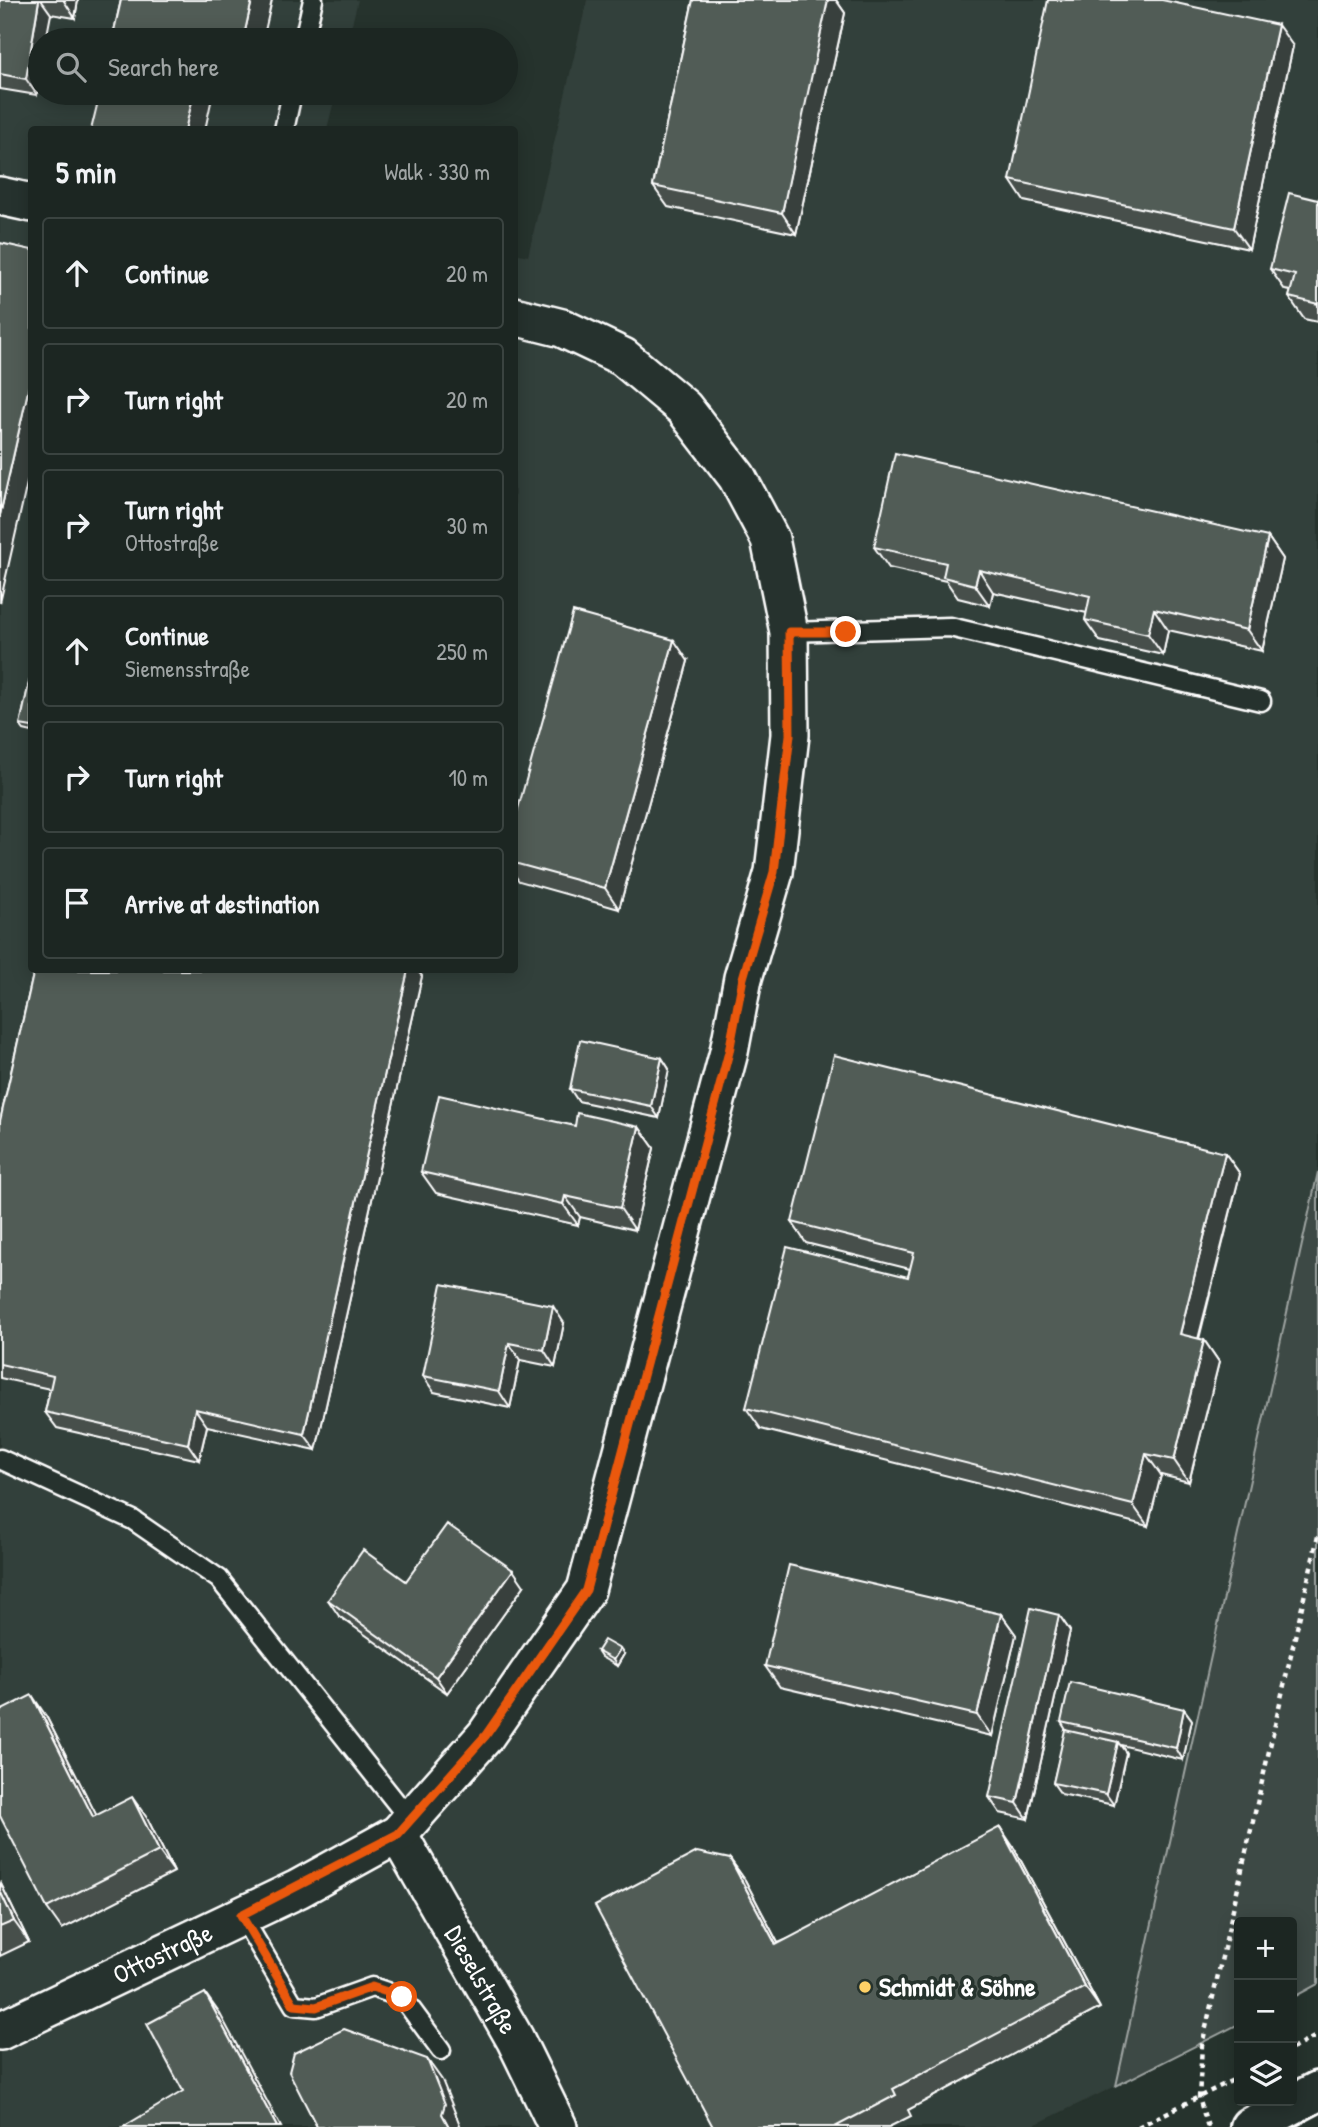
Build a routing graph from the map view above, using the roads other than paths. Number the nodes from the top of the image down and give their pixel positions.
1 (313, 0) edge
2 (307, 28) edge
3 (289, 105) edge
4 (285, 126) edge
5 (0, 196) edge
6 (28, 202) edge
7 (518, 317) edge
8 (789, 632) junction
9 (1261, 701) dead end
10 (0, 1458) edge
11 (404, 1827) junction
12 (241, 1915) junction
13 (0, 2031) edge
14 (441, 2050) dead end
15 (1318, 2091) edge
16 (558, 2127) edge
17 (1250, 2127) edge

1 - 2 lane
3 - 4 lane
5 - 6 street
7 - 8 street
8 - 9 lane
8 - 11 street
10 - 11 lane
11 - 12 street, Ottostraße
11 - 16 street, Dieselstraße
12 - 13 street, Ottostraße
12 - 14 lane
15 - 17 main road

